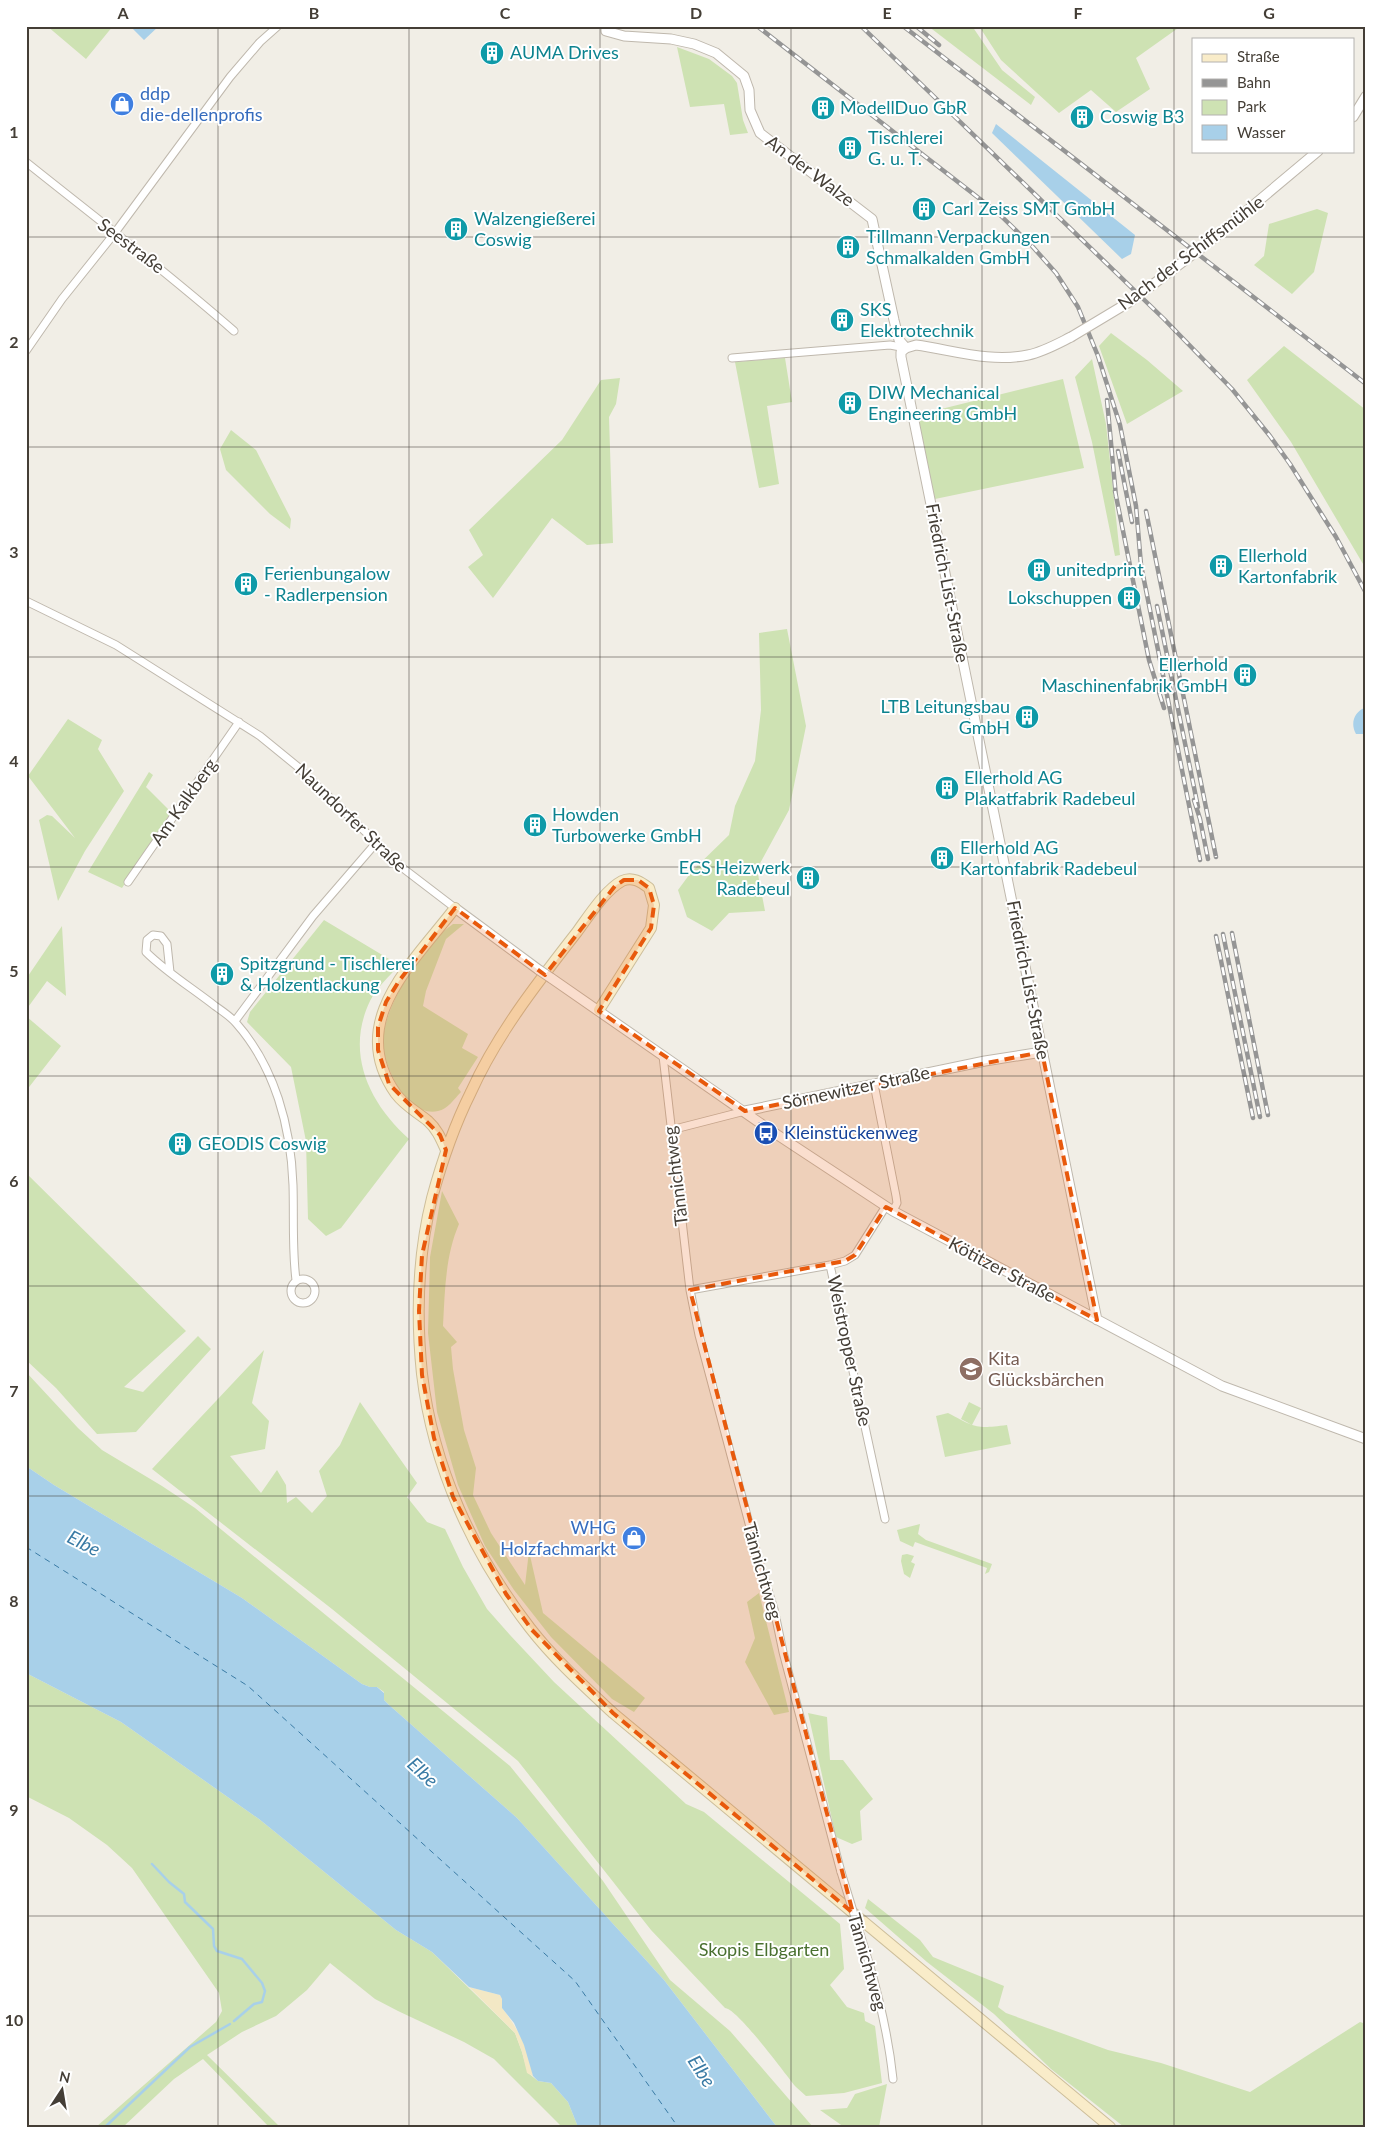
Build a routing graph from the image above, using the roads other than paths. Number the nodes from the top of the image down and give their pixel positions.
1 (278, 26) edge
2 (606, 29) edge
3 (1366, 96) edge
4 (1354, 115) edge
5 (1317, 152) edge
6 (26, 162) edge
7 (114, 234) junction
8 (234, 331) dead end
9 (906, 348) junction
10 (26, 350) edge
11 (732, 358) dead end
12 (26, 601) edge
13 (239, 722) junction
14 (376, 843) junction
15 (128, 882) dead end
16 (455, 908) junction
17 (170, 972) junction
18 (598, 1010) junction
19 (235, 1021) junction
20 (1042, 1052) junction
21 (663, 1056) junction
22 (874, 1084) junction
23 (745, 1111) junction
24 (670, 1130) junction
25 (446, 1150) junction
26 (890, 1208) junction
27 (830, 1265) junction
28 (296, 1280) dead end
29 (690, 1290) junction
30 (1097, 1320) junction
31 (1366, 1439) edge
32 (885, 1519) dead end
33 (893, 2079) dead end
34 (1110, 2127) edge

1 - 7 street
2 - 9 street, An der Walze
3 - 4 street
5 - 9 street, Nach der Schiffsmühle, bridge
6 - 7 street, Seestraße
7 - 8 street, Seestraße
7 - 10 street
9 - 11 street, Nach der Schiffsmühle
9 - 20 street, Friedrich-List-Straße
12 - 13 street, Naundorfer Straße
13 - 14 street, Naundorfer Straße
13 - 15 street, Am Kalkberg
14 - 16 street, Naundorfer Straße
14 - 19 street
16 - 18 street, Naundorfer Straße, bridge
16 - 25 main road
17 - 17 street
17 - 19 street
18 - 21 street, Naundorfer Straße
18 - 25 main road
19 - 28 street
20 - 22 street, Sörnewitzer Straße
20 - 30 street, Friedrich-List-Straße
21 - 23 street, Kötitzer Straße
21 - 24 street, Tännichtweg
22 - 23 street, Sörnewitzer Straße
22 - 26 street
23 - 24 street, Sörnewitzer Straße
23 - 26 street, Kötitzer Straße
24 - 29 street, Tännichtweg
25 - 34 main road
26 - 27 street, Weistropper Straße
26 - 30 street, Kötitzer Straße
27 - 29 street
27 - 32 street, Weistropper Straße
29 - 33 street, Tännichtweg, bridge
30 - 31 street, Kötitzer Straße

